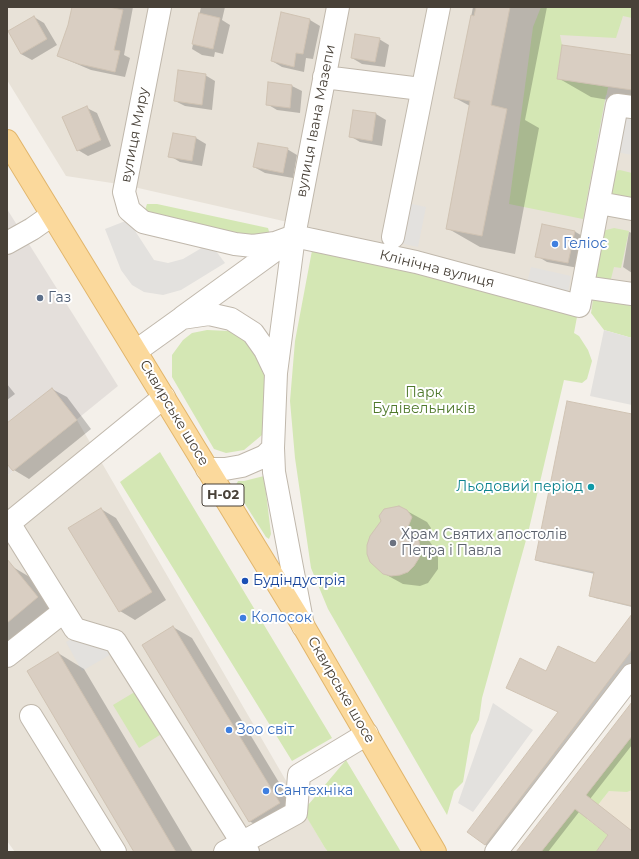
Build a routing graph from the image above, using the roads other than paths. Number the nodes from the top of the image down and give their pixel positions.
1 (160, 7) edge
2 (338, 7) edge
3 (439, 7) edge
4 (324, 76) junction
5 (421, 90) junction
6 (632, 107) edge
7 (7, 141) edge
8 (599, 203) junction
9 (632, 209) edge
10 (52, 215) junction
11 (294, 236) junction
12 (393, 237) dead end
13 (7, 243) edge
14 (632, 294) edge
15 (581, 297) junction
16 (182, 318) junction
17 (136, 350) junction
18 (276, 373) junction
19 (164, 397) junction
20 (273, 448) junction
21 (208, 469) junction
22 (8, 524) edge
23 (63, 612) junction
24 (304, 627) junction
25 (7, 656) edge
26 (632, 675) edge
27 (31, 716) dead end
28 (367, 734) junction
29 (238, 849) edge
30 (115, 852) edge
31 (435, 852) edge
32 (496, 852) edge

1 - 11 street, вулиця Миру
2 - 4 street, вулиця Івана Мазепи
3 - 5 street
4 - 5 street
4 - 11 street, вулиця Івана Мазепи
5 - 12 street
6 - 8 street
7 - 10 main road, Сквирське шосе / Н-02
8 - 9 street
8 - 15 street
10 - 13 street
10 - 17 main road, Сквирське шосе / Н-02
11 - 15 street, Клінічна вулиця
11 - 16 street
11 - 18 street, вулиця Івана Мазепи
14 - 15 street, Клінічна вулиця
16 - 17 street
16 - 18 street
17 - 19 main road, Сквирське шосе / Н-02
18 - 20 street, вулиця Івана Мазепи
19 - 21 main road, Сквирське шосе / Н-02
19 - 22 street
20 - 21 street
20 - 24 street, вулиця Івана Мазепи
21 - 24 main road, Сквирське шосе / Н-02
22 - 23 street
23 - 25 street
23 - 29 street
24 - 28 main road, Сквирське шосе / Н-02
26 - 32 street
27 - 30 street
28 - 29 street
28 - 31 main road, Сквирське шосе / Н-02

